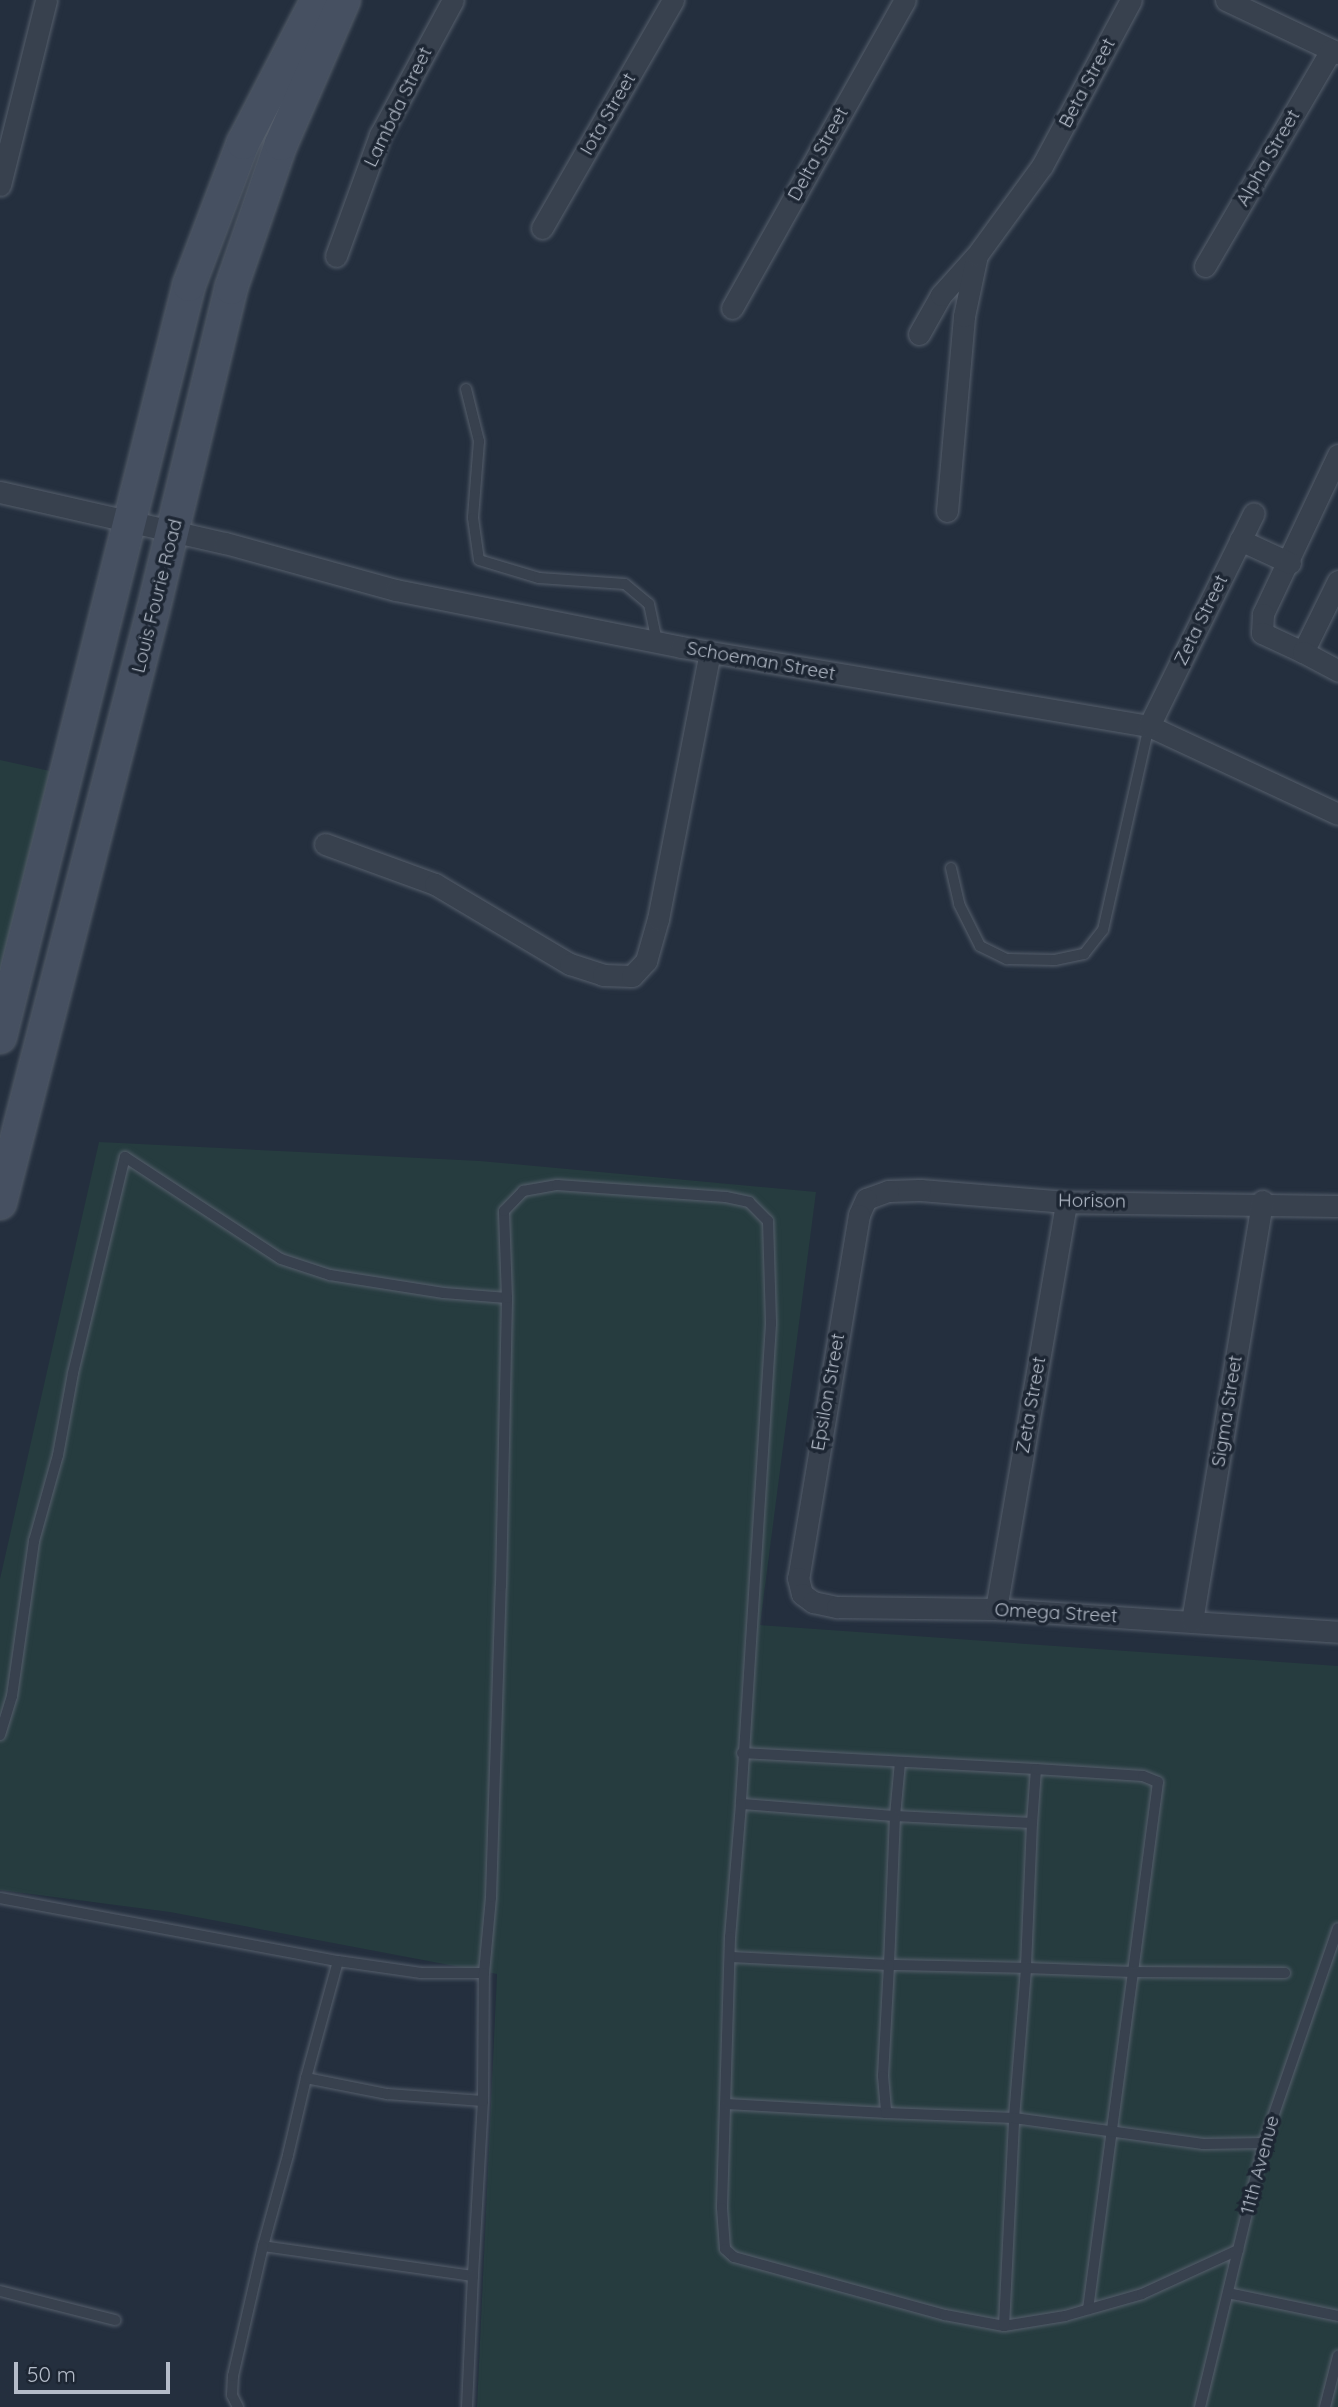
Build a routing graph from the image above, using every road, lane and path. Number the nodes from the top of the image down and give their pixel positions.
1 (46, 0) edge
2 (317, 0) edge
3 (344, 0) edge
4 (453, 0) edge
5 (673, 0) edge
6 (905, 0) edge
7 (1131, 0) edge
8 (1226, 0) edge
9 (1335, 52) edge
10 (0, 185) edge
11 (542, 228) dead end
12 (977, 255) junction
13 (336, 256) dead end
14 (1205, 266) dead end
15 (732, 308) dead end
16 (919, 334) dead end
17 (466, 389) dead end
18 (1338, 455) edge
19 (1332, 485) edge
20 (0, 492) edge
21 (947, 510) dead end
22 (1254, 513) dead end
23 (126, 522) junction
24 (173, 532) junction
25 (1240, 540) junction
26 (1290, 563) junction
27 (1338, 581) edge
28 (657, 642) junction
29 (710, 652) junction
30 (1303, 652) junction
31 (1338, 671) edge
32 (1149, 726) junction
33 (1338, 814) edge
34 (325, 844) dead end
35 (951, 868) dead end
36 (0, 1037) edge
37 (1262, 1201) junction
38 (1066, 1202) junction
39 (0, 1203) edge
40 (1338, 1206) edge
41 (859, 1215) joint
42 (507, 1298) junction
43 (799, 1569) joint
44 (996, 1609) junction
45 (1192, 1621) junction
46 (1338, 1632) edge
47 (0, 1735) edge
48 (742, 1753) junction
49 (900, 1762) junction
50 (1036, 1769) junction
51 (741, 1804) junction
52 (895, 1816) junction
53 (1032, 1823) junction
54 (0, 1898) edge
55 (1338, 1928) edge
56 (731, 1957) junction
57 (338, 1961) junction
58 (889, 1965) junction
59 (1026, 1968) junction
60 (1133, 1972) junction
61 (484, 1973) junction
62 (1285, 1973) dead end
63 (306, 2078) junction
64 (484, 2101) junction
65 (727, 2104) junction
66 (886, 2113) junction
67 (1014, 2118) junction
68 (1113, 2132) junction
69 (1264, 2143) junction
70 (263, 2246) junction
71 (1238, 2250) junction
72 (473, 2276) junction
73 (0, 2291) edge
74 (1228, 2293) junction
75 (1088, 2309) junction
76 (1338, 2316) edge
77 (115, 2320) dead end
78 (1004, 2326) junction
79 (1338, 2356) edge
80 (238, 2407) edge
81 (467, 2407) edge
82 (1200, 2407) edge
83 (1325, 2407) edge

1 - 10 street
2 - 23 main road
3 - 24 main road, Louis Fourie Road
4 - 13 street, Lambda Street
5 - 11 street, Iota Street
6 - 15 street, Delta Street
7 - 12 street, Beta Street
8 - 9 street
9 - 14 street, Alpha Street
12 - 16 street, Beta Street
12 - 21 street
17 - 28 lane
18 - 19 street
19 - 26 street
20 - 23 street, Schoeman Street
22 - 25 street, Zeta Street
23 - 24 street, Schoeman Street
23 - 36 main road
24 - 28 street, Schoeman Street
24 - 39 main road, Louis Fourie Road
25 - 26 street
25 - 32 street, Zeta Street
26 - 30 street
27 - 30 street
28 - 29 street, Schoeman Street
29 - 32 street, Schoeman Street
29 - 34 street
30 - 31 street
32 - 33 street, Schoeman Street
32 - 35 lane
37 - 38 street, Horison
37 - 40 street, Horison
37 - 45 street, Sigma Street
38 - 41 street, Horison
38 - 44 street, Zeta Street
41 - 43 street, Epsilon Street
42 - 47 lane
42 - 48 lane
42 - 61 lane
43 - 44 street, Omega Street
44 - 45 street, Omega Street
45 - 46 street, Omega Street
48 - 49 lane
48 - 51 lane
49 - 50 lane
49 - 52 lane
50 - 53 lane
50 - 60 lane
51 - 52 lane
51 - 56 lane
52 - 53 lane
52 - 58 lane
53 - 59 lane
54 - 57 lane
55 - 69 lane, 11th Avenue
56 - 58 lane
56 - 65 lane
57 - 61 lane
57 - 63 lane
58 - 59 lane
58 - 66 lane
59 - 60 lane
59 - 67 lane
60 - 62 lane
60 - 68 lane
61 - 64 lane
63 - 64 lane
63 - 70 lane
64 - 72 lane
65 - 66 lane
65 - 78 lane
66 - 67 lane
67 - 68 lane
67 - 78 lane
68 - 69 lane
68 - 75 lane
69 - 71 lane, 11th Avenue
70 - 72 lane
70 - 80 lane
71 - 74 lane, 11th Avenue
71 - 75 lane
72 - 81 lane
73 - 77 lane
74 - 76 lane
74 - 82 lane, 11th Avenue
75 - 78 lane
79 - 83 lane

